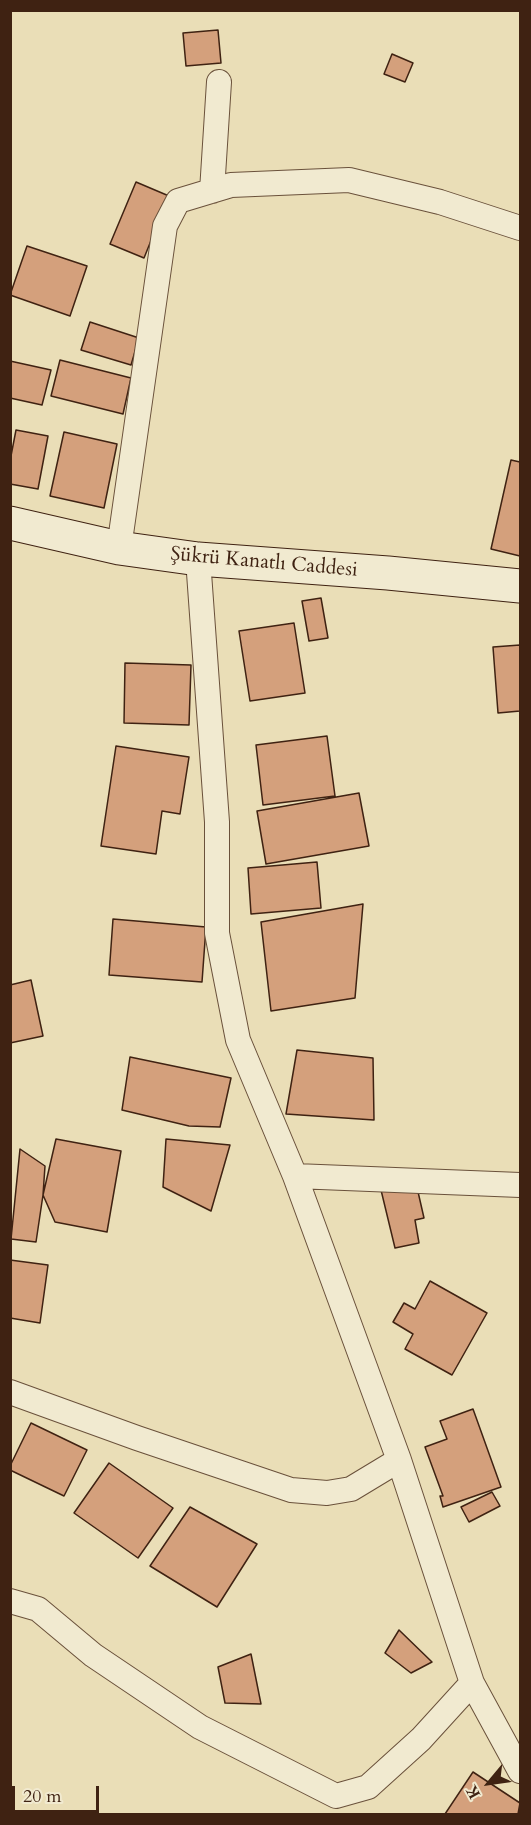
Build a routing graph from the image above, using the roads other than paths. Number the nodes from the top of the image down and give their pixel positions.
1 (219, 82) dead end
2 (212, 191) junction
3 (520, 228) edge
4 (10, 524) edge
5 (120, 548) junction
6 (198, 559) junction
7 (520, 585) edge
8 (295, 1176) junction
9 (520, 1185) edge
10 (10, 1392) edge
11 (399, 1460) junction
12 (10, 1601) edge
13 (472, 1683) junction
14 (520, 1771) edge

1 - 2 street
2 - 3 street
2 - 5 street
4 - 5 street, Şükrü Kanatlı Caddesi
5 - 6 street, Şükrü Kanatlı Caddesi
6 - 7 street, Şükrü Kanatlı Caddesi
6 - 8 street
8 - 9 street
8 - 11 street
10 - 11 street
11 - 13 street
12 - 13 street
13 - 14 street

